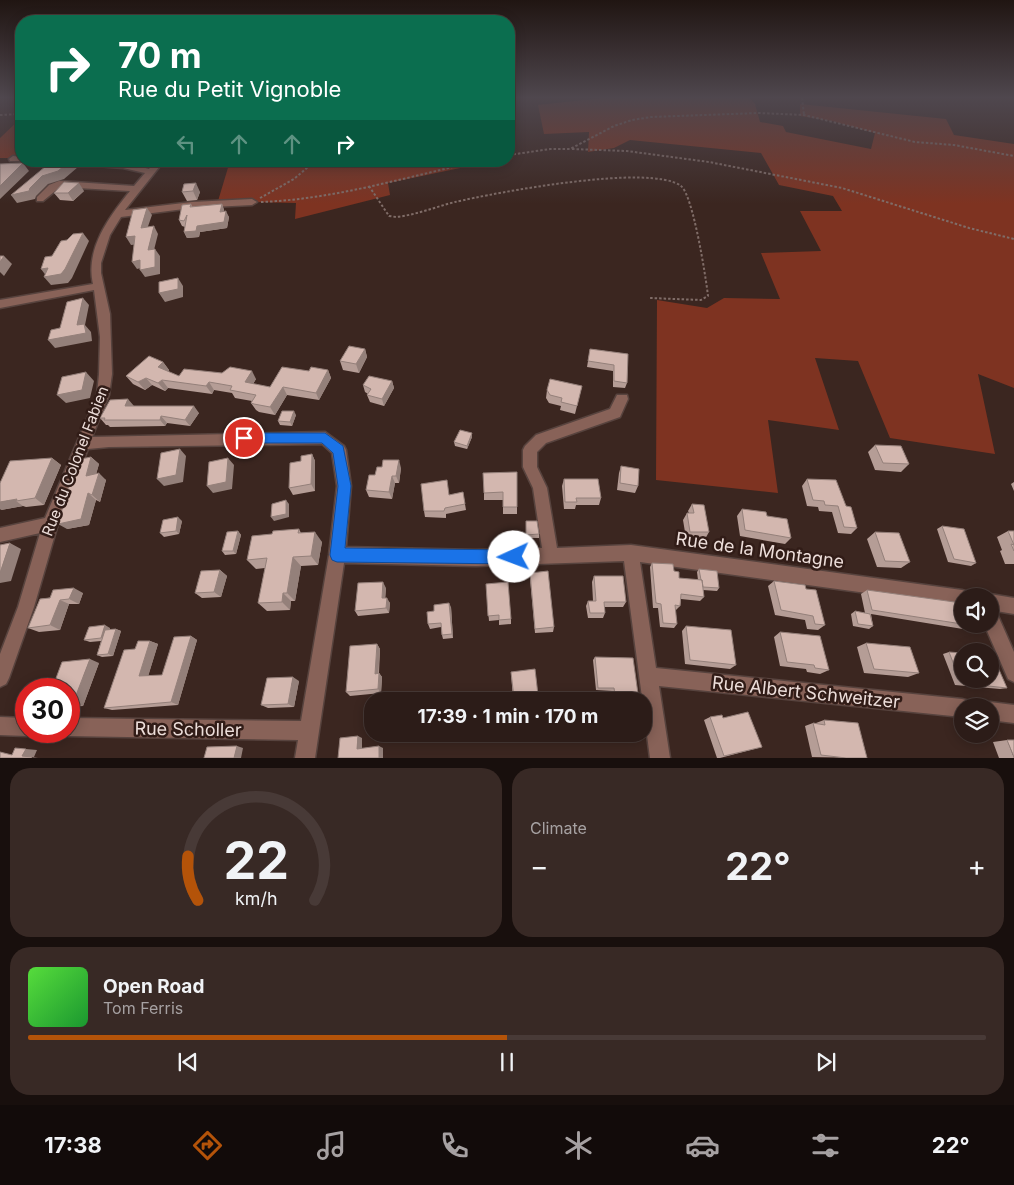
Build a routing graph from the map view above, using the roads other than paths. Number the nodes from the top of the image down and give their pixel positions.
1 (128, 167) edge
2 (156, 167) edge
3 (152, 172) junction
4 (137, 189) junction
5 (40, 199) dead end
6 (252, 202) road end
7 (118, 214) junction
8 (99, 286) junction
9 (0, 304) edge
10 (622, 399) dead end
11 (83, 444) junction
12 (50, 524) junction
13 (0, 535) edge
14 (631, 553) junction
15 (337, 555) junction
16 (551, 556) junction
17 (954, 597) edge
18 (999, 604) edge
19 (1014, 606) edge
20 (997, 633) edge
21 (1014, 673) edge
22 (650, 676) junction
23 (0, 678) edge
24 (954, 707) edge
25 (999, 712) edge
26 (1014, 714) edge
27 (0, 726) edge
28 (15, 726) edge
29 (80, 727) edge
30 (308, 731) junction
31 (305, 758) edge
32 (660, 758) edge

1 - 3 street
2 - 3 street, Rue du Colonel Fabien
3 - 4 street, Rue du Colonel Fabien
4 - 5 street
4 - 7 street, Rue du Colonel Fabien
6 - 7 street
7 - 8 street, Rue du Colonel Fabien
8 - 9 street
8 - 11 street, Rue du Colonel Fabien
10 - 16 street
11 - 12 street, Rue du Colonel Fabien
11 - 15 street
12 - 13 street
12 - 23 street, Rue du Colonel Fabien
14 - 16 street, Rue de la Montagne
14 - 17 street, Rue de la Montagne
14 - 22 street
15 - 16 street, Rue de la Montagne
15 - 30 street
18 - 19 street
20 - 21 street
22 - 24 street, Rue Albert Schweitzer
22 - 32 street
25 - 26 street
27 - 28 street
29 - 30 street, Rue Scholler
30 - 31 street

